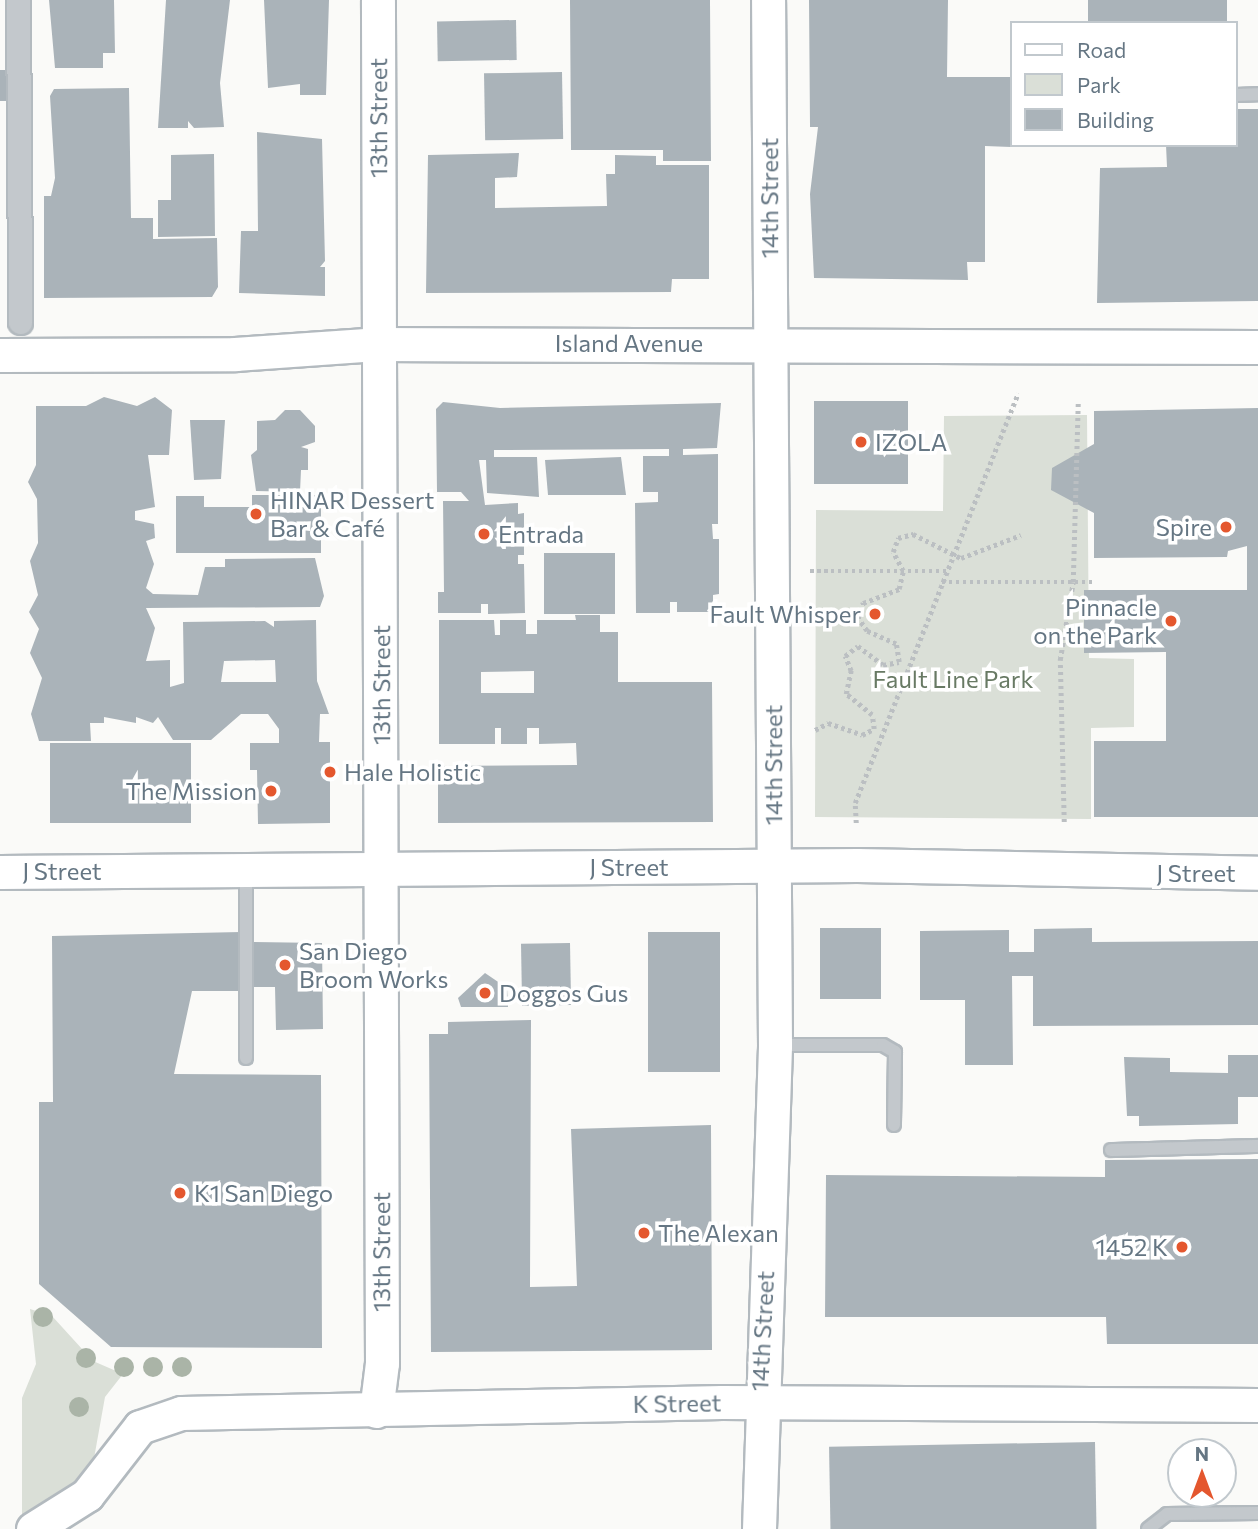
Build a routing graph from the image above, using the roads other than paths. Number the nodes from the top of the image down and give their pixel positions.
1 (18, 0) edge
2 (378, 0) edge
3 (768, 0) edge
4 (1258, 94) edge
5 (1237, 95) edge
6 (20, 322) dead end
7 (770, 342) junction
8 (377, 344) junction
9 (1258, 347) edge
10 (0, 355) edge
11 (773, 866) junction
12 (379, 869) junction
13 (246, 870) junction
14 (0, 872) edge
15 (1258, 873) edge
16 (775, 1045) junction
17 (246, 1058) dead end
18 (894, 1125) dead end
19 (1258, 1146) edge
20 (1111, 1150) dead end
21 (759, 1402) junction
22 (1258, 1405) edge
23 (376, 1411) junction
24 (1258, 1513) edge
25 (33, 1529) edge
26 (759, 1529) edge
27 (1148, 1529) edge

1 - 6 street
2 - 8 main road, 13th Street
3 - 7 main road, 14th Street
4 - 5 lane
7 - 8 main road, Island Avenue
7 - 9 main road, Island Avenue
7 - 11 main road, 14th Street
8 - 10 main road, Island Avenue
8 - 12 main road, 13th Street
11 - 12 main road, J Street
11 - 15 main road, J Street
11 - 16 main road, 14th Street
12 - 13 main road, J Street
12 - 23 main road, 13th Street
13 - 14 main road, J Street
13 - 17 lane
16 - 18 lane
16 - 21 main road, 14th Street
19 - 20 lane
21 - 22 main road, K Street
21 - 23 main road, K Street
21 - 26 main road, 14th Street
23 - 25 main road, K Street
24 - 27 lane

